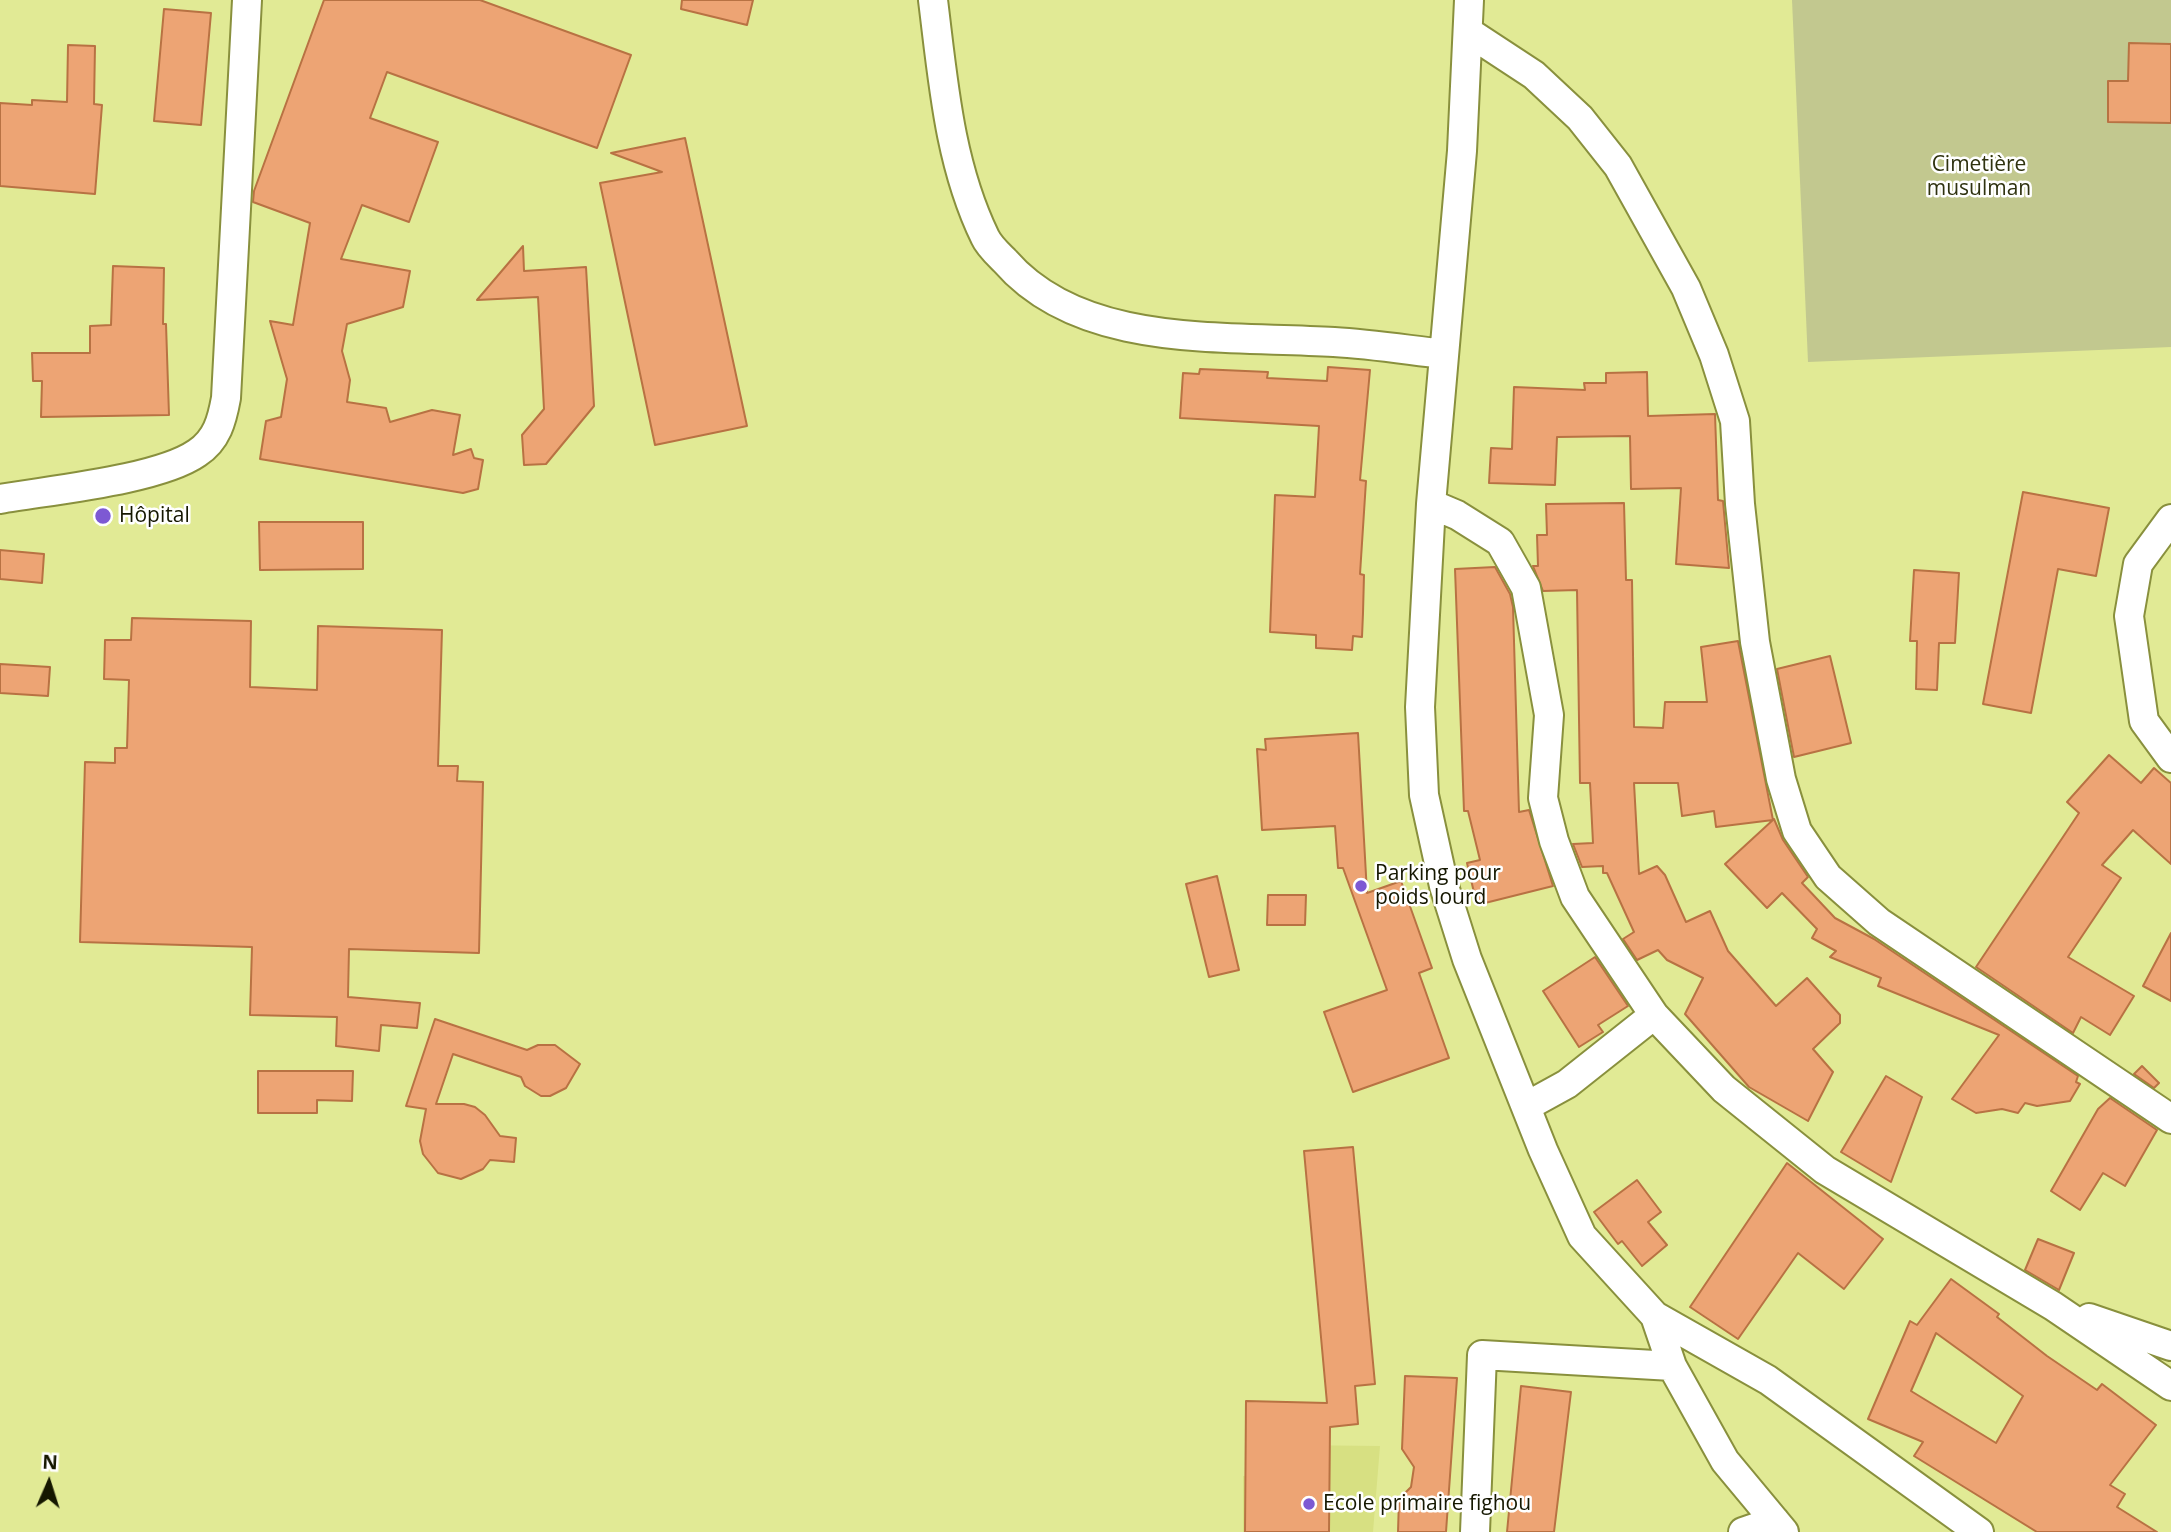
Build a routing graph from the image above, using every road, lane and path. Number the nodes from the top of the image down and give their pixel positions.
1 (247, 0) edge
2 (933, 0) edge
3 (1469, 0) edge
4 (1470, 33) junction
5 (1444, 354) junction
6 (0, 499) edge
7 (1432, 504) junction
8 (2171, 519) edge
9 (2171, 758) edge
10 (1654, 1015) junction
11 (1527, 1106) junction
12 (2171, 1119) edge
13 (2053, 1306) junction
14 (1655, 1316) junction
15 (2171, 1346) edge
16 (1672, 1366) junction
17 (2171, 1386) edge
18 (1779, 1527) edge
19 (1475, 1532) edge
20 (1743, 1532) edge
21 (1979, 1532) edge

1 - 6 street
2 - 5 street
3 - 4 street
4 - 5 street
4 - 12 street
5 - 7 street
7 - 10 street
7 - 11 street
8 - 9 street
10 - 11 street
10 - 13 street
11 - 14 street
13 - 15 street
13 - 17 street
14 - 16 street
14 - 21 street
16 - 18 street
16 - 19 street
18 - 20 street

